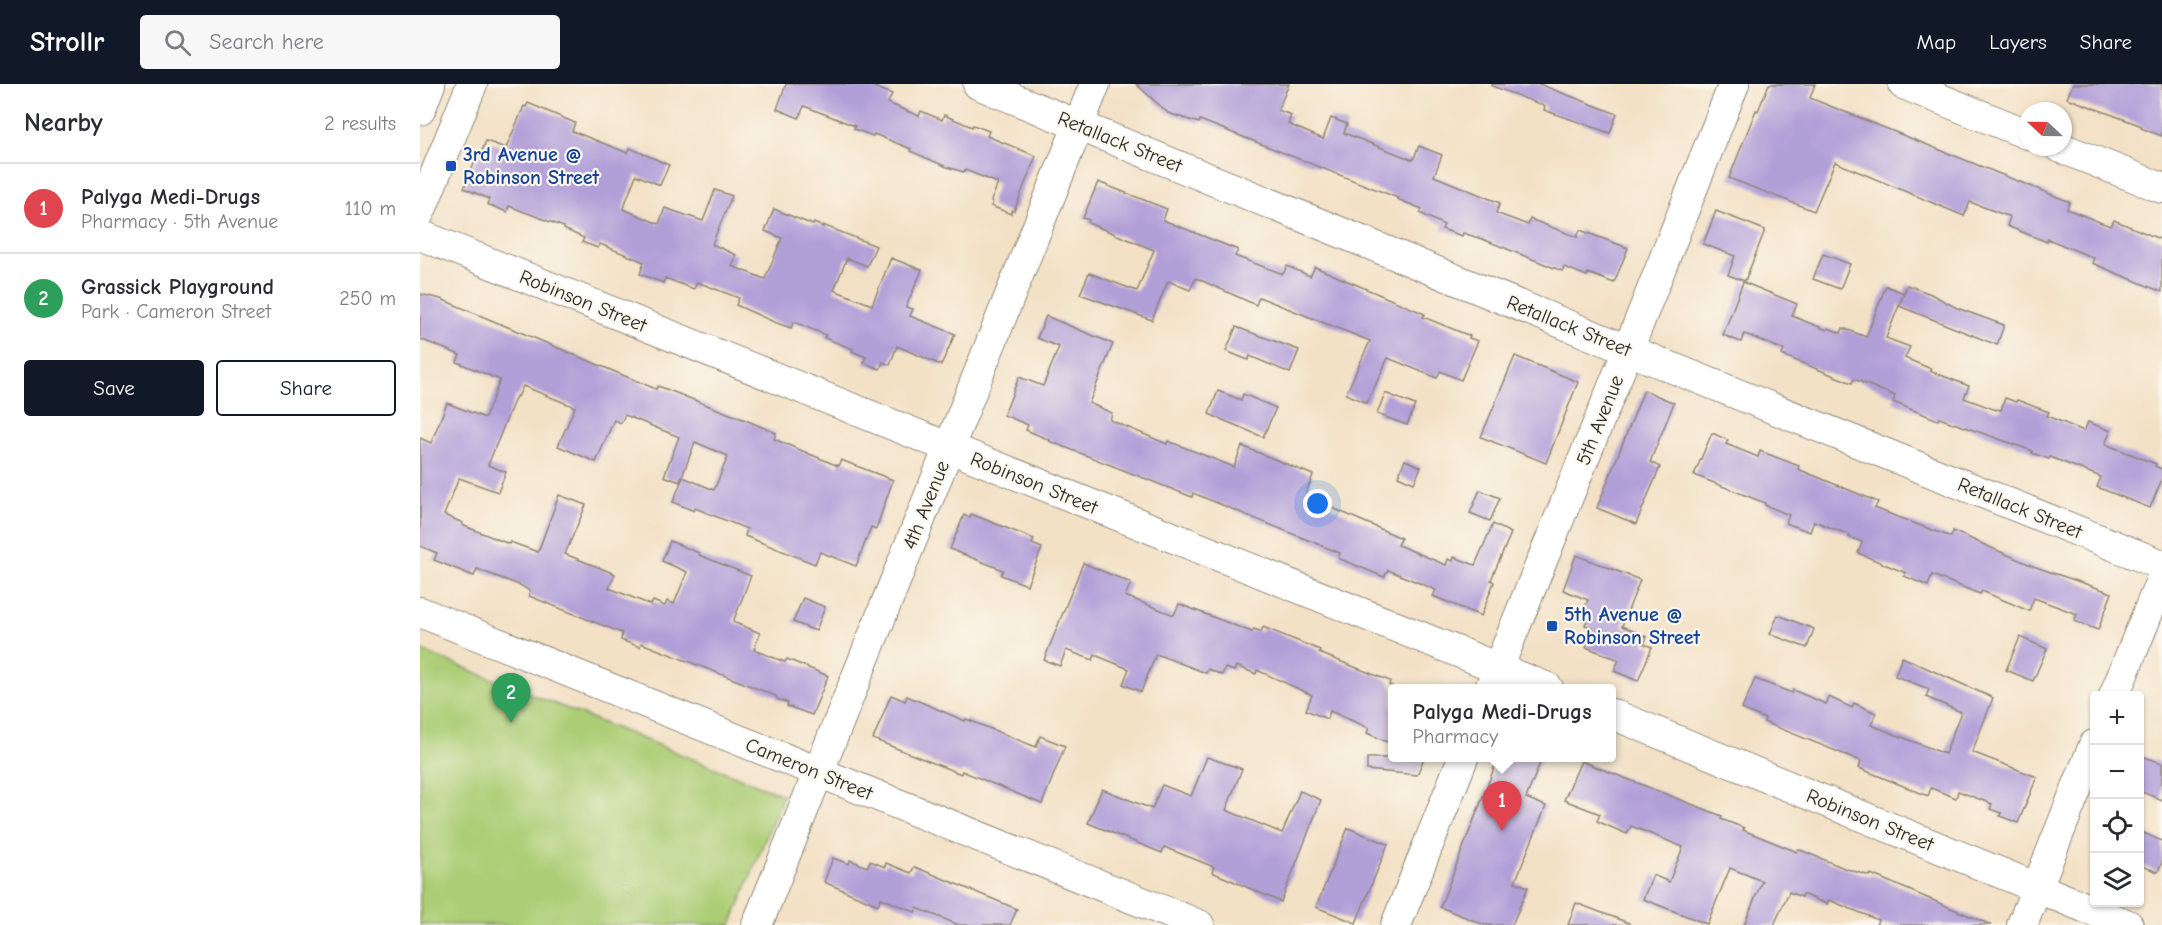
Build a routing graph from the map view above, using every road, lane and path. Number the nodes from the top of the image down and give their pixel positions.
1 (430, 84) edge
2 (472, 84) edge
3 (978, 84) edge
4 (1095, 84) edge
5 (1734, 84) edge
6 (1903, 84) edge
7 (420, 110) edge
8 (1078, 125) junction
9 (2018, 130) edge
10 (2072, 152) edge
11 (2162, 188) edge
12 (420, 212) edge
13 (420, 235) edge
14 (1628, 350) junction
15 (948, 449) junction
16 (2162, 565) edge
17 (2162, 578) edge
18 (420, 612) edge
19 (1494, 678) edge
20 (1526, 684) edge
21 (2117, 691) edge
22 (1616, 716) edge
23 (2090, 755) edge
24 (1461, 762) edge
25 (818, 773) junction
26 (2037, 888) junction
27 (757, 925) edge
28 (1199, 925) edge
29 (1396, 925) edge
30 (2022, 925) edge
31 (2128, 925) edge

1 - 7 street
2 - 12 street
3 - 8 street, Retallack Street
4 - 8 street, 4th Avenue
5 - 14 street, 5th Avenue
6 - 9 street
8 - 14 street, Retallack Street
8 - 15 street, 4th Avenue
10 - 11 street
13 - 15 street, Robinson Street
14 - 16 street, Retallack Street
14 - 19 street, 5th Avenue
15 - 19 street, Robinson Street
15 - 25 street, 4th Avenue
17 - 21 street
18 - 25 street, Cameron Street
19 - 20 street, Robinson Street
22 - 26 street, Robinson Street
23 - 26 street
24 - 29 street
25 - 27 street, 4th Avenue
25 - 28 street, Cameron Street
26 - 30 street
26 - 31 street, Robinson Street

